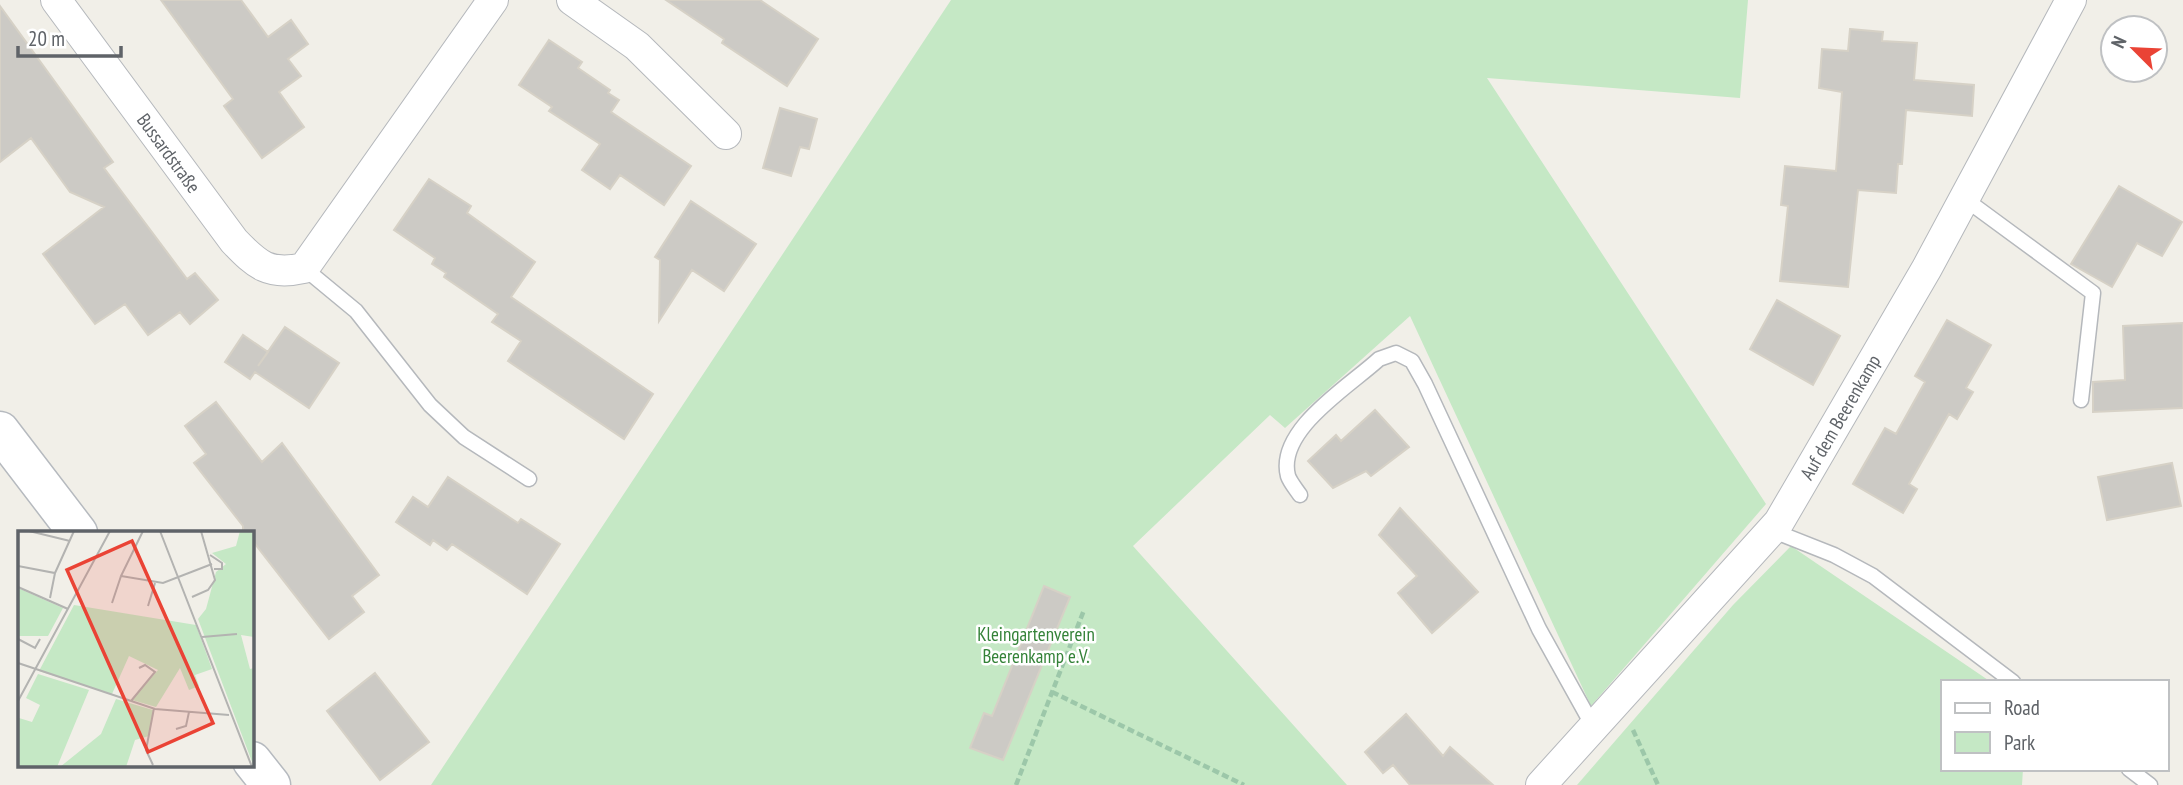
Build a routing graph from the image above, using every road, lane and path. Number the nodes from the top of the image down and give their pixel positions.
1 (56, 0) edge
2 (493, 0) edge
3 (572, 0) edge
4 (2071, 0) edge
5 (726, 134) dead end
6 (1965, 199) junction
7 (304, 268) junction
8 (2081, 400) dead end
9 (0, 431) edge
10 (529, 479) dead end
11 (1300, 495) dead end
12 (1771, 530) junction
13 (76, 531) edge
14 (1084, 610) dead end
15 (2010, 680) edge
16 (1052, 692) junction
17 (1618, 697) junction
18 (1593, 726) junction
19 (254, 764) edge
20 (2132, 771) edge
21 (271, 785) edge
22 (1016, 785) edge
23 (1244, 785) edge
24 (1541, 785) edge
25 (1658, 785) edge
26 (2150, 785) edge

1 - 7 street, Bussardstraße
2 - 7 street
3 - 5 street
4 - 6 street, Auf dem Beerenkamp
6 - 8 lane
6 - 12 street, Auf dem Beerenkamp
7 - 10 lane
9 - 13 main road
11 - 18 lane
12 - 15 lane
12 - 17 street, Auf dem Beerenkamp
14 - 16 path
16 - 22 path
16 - 23 path
17 - 18 street, Auf dem Beerenkamp
17 - 25 path
18 - 24 street, Auf dem Beerenkamp
19 - 21 main road
20 - 26 lane

